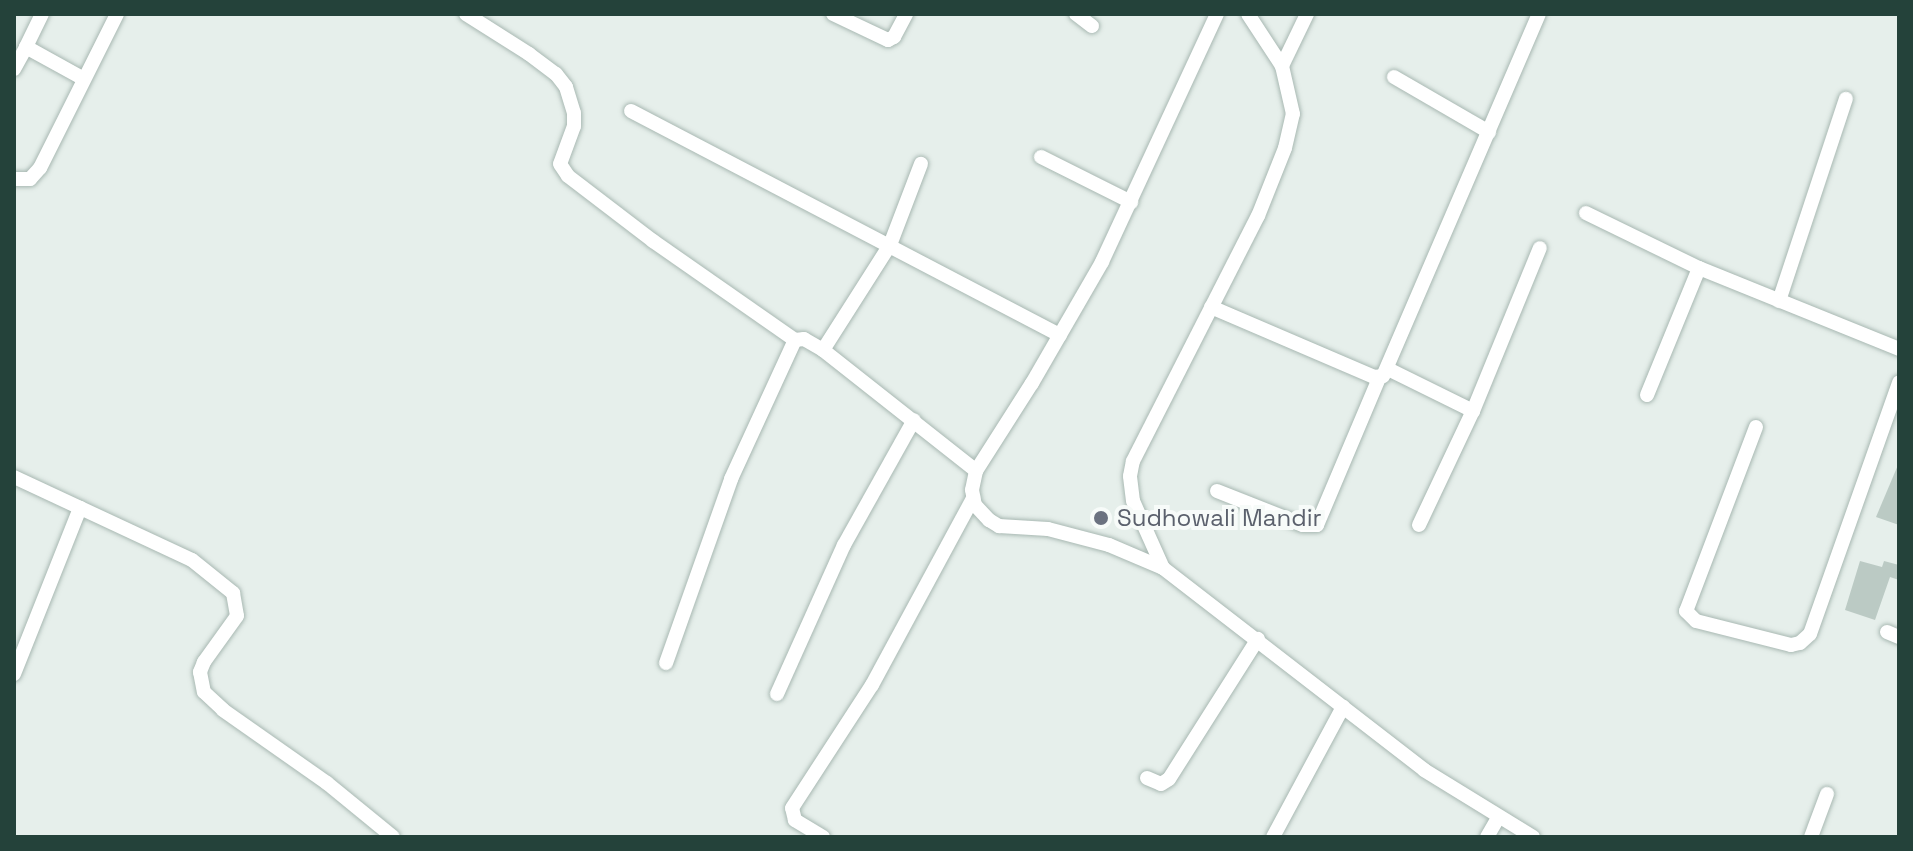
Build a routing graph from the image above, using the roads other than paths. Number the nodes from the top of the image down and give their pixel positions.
1 (117, 14) edge
2 (466, 14) edge
3 (833, 14) edge
4 (906, 14) edge
5 (1076, 14) edge
6 (1217, 14) edge
7 (1248, 14) edge
8 (1307, 14) edge
9 (1539, 14) edge
10 (37, 16) edge
11 (1092, 26) dead end
12 (26, 47) junction
13 (1282, 66) junction
14 (14, 69) edge
15 (1394, 77) dead end
16 (84, 79) junction
17 (1846, 99) dead end
18 (631, 111) dead end
19 (1489, 132) junction
20 (1041, 157) dead end
21 (921, 164) dead end
22 (14, 179) edge
23 (1131, 202) junction
24 (1586, 213) dead end
25 (890, 245) junction
26 (1540, 248) dead end
27 (1699, 268) junction
28 (1779, 301) junction
29 (1211, 307) junction
30 (1060, 335) junction
31 (795, 340) junction
32 (1899, 349) edge
33 (823, 350) junction
34 (1383, 374) junction
35 (1899, 382) edge
36 (1647, 395) dead end
37 (1473, 411) junction
38 (914, 420) junction
39 (1756, 427) dead end
40 (976, 471) junction
41 (14, 477) edge
42 (1217, 491) dead end
43 (973, 498) junction
44 (80, 508) junction
45 (1419, 525) dead end
46 (1163, 568) junction
47 (1258, 639) junction
48 (666, 663) dead end
49 (14, 674) edge
50 (777, 694) dead end
51 (1343, 707) junction
52 (1147, 778) dead end
53 (1827, 794) dead end
54 (1498, 818) junction
55 (393, 837) edge
56 (823, 837) edge
57 (1273, 837) edge
58 (1487, 837) edge
59 (1533, 837) edge
60 (1811, 837) edge

1 - 16 street
2 - 31 street
3 - 4 street
5 - 11 street
6 - 23 street
7 - 13 street
8 - 13 street
9 - 19 street
10 - 12 street
12 - 14 street
12 - 16 street
13 - 29 street
15 - 19 street
16 - 22 street
17 - 28 street
18 - 25 street
19 - 34 street
20 - 23 street
21 - 25 street
23 - 30 street
24 - 27 street
25 - 30 street
25 - 33 street
26 - 37 street
27 - 28 street
27 - 36 street
28 - 32 street
29 - 34 street
29 - 46 street
30 - 40 street
31 - 33 street
31 - 48 street
33 - 38 street
34 - 37 street
34 - 42 street
35 - 39 street
37 - 45 street
38 - 40 street
38 - 50 street
40 - 43 street
41 - 44 street
43 - 46 street
43 - 56 street
44 - 49 street
44 - 55 street
46 - 47 street
47 - 51 street
47 - 52 street
51 - 54 street
51 - 57 street
53 - 60 street
54 - 58 street
54 - 59 street

